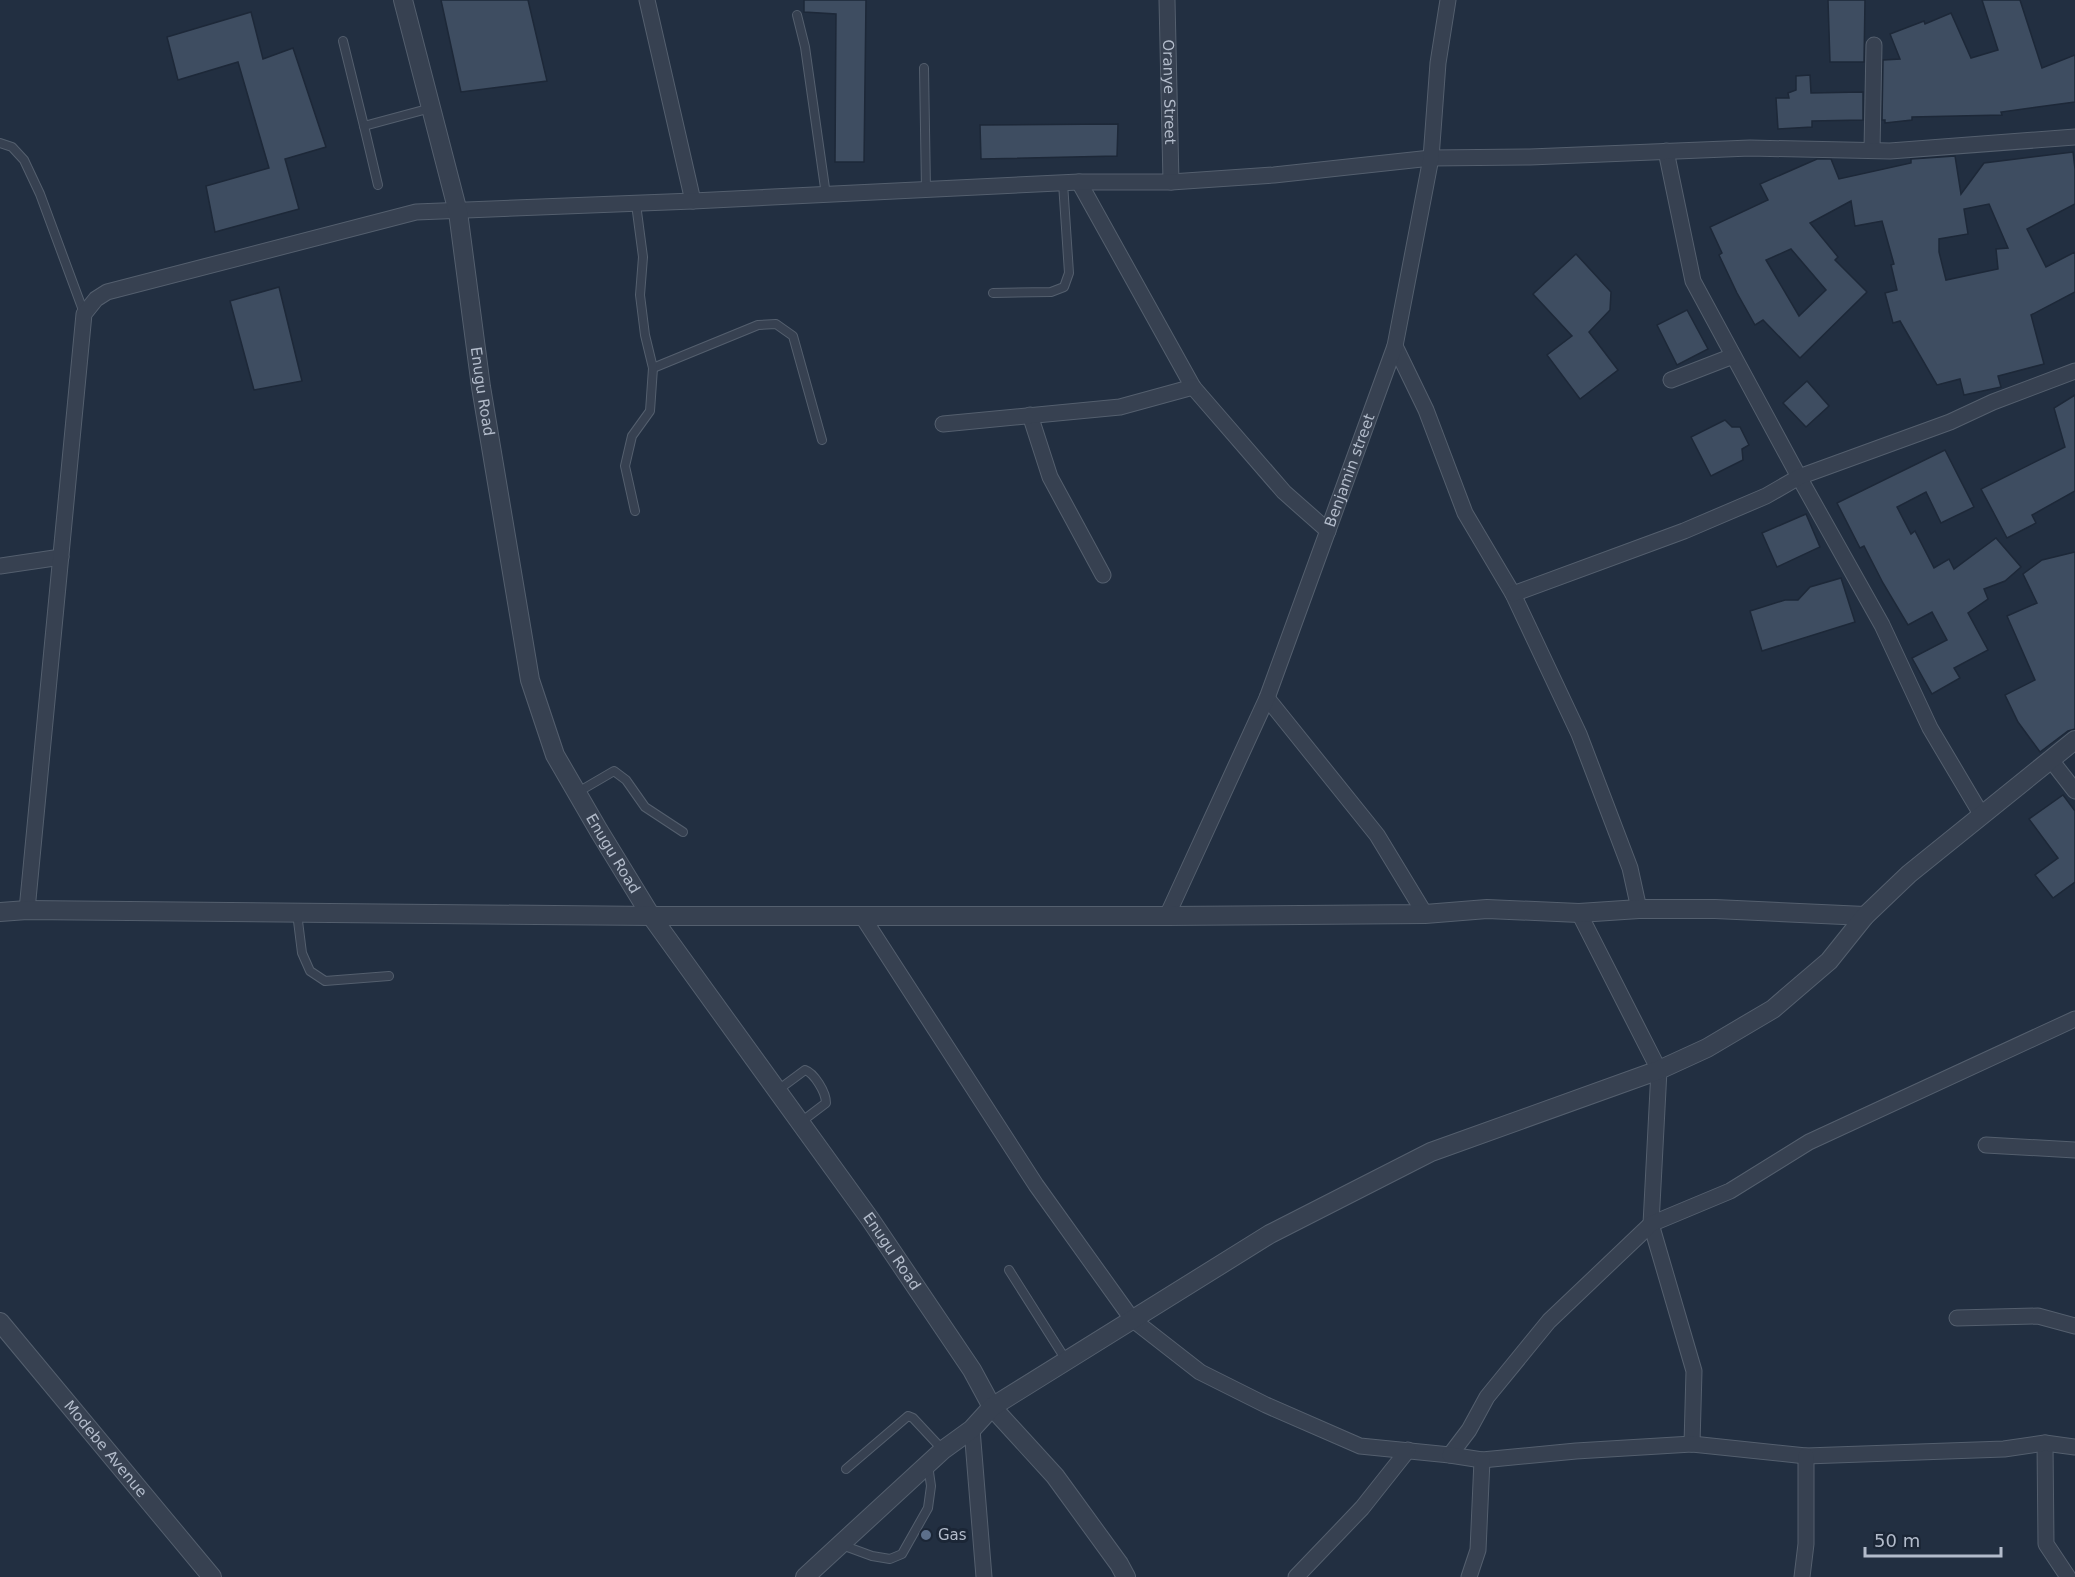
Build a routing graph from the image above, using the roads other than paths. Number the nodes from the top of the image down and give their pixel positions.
1 (403, 0) edge
2 (647, 0) edge
3 (1167, 0) edge
4 (1448, 0) edge
5 (797, 15) dead end
6 (344, 41) dead end
7 (1874, 45) dead end
8 (924, 68) dead end
9 (431, 108) junction
10 (364, 126) junction
11 (2075, 137) edge
12 (0, 143) edge
13 (1872, 150) junction
14 (1666, 151) junction
15 (1431, 158) junction
16 (1071, 182) junction
17 (1171, 182) junction
18 (378, 185) dead end
19 (926, 190) junction
20 (826, 195) junction
21 (693, 201) junction
22 (636, 204) junction
23 (458, 212) junction
24 (993, 293) dead end
25 (84, 314) junction
26 (1395, 346) junction
27 (1733, 356) junction
28 (652, 368) junction
29 (2075, 371) edge
30 (1671, 380) dead end
31 (1192, 387) junction
32 (1030, 414) junction
33 (943, 424) dead end
34 (822, 440) dead end
35 (1798, 477) junction
36 (635, 511) dead end
37 (1328, 531) junction
38 (61, 557) junction
39 (0, 566) edge
40 (1103, 575) dead end
41 (1513, 594) junction
42 (1267, 698) junction
43 (2075, 740) edge
44 (2051, 760) junction
45 (2075, 791) edge
46 (576, 793) junction
47 (1981, 814) junction
48 (683, 832) dead end
49 (1639, 909) junction
50 (27, 910) junction
51 (0, 912) edge
52 (297, 913) junction
53 (1579, 913) junction
54 (1425, 914) junction
55 (651, 916) junction
56 (862, 916) junction
57 (1167, 916) junction
58 (1865, 916) junction
59 (389, 976) dead end
60 (2075, 1018) edge
61 (1659, 1070) junction
62 (778, 1090) junction
63 (801, 1122) junction
64 (1986, 1145) dead end
65 (2075, 1150) edge
66 (1651, 1224) junction
67 (1009, 1270) dead end
68 (1957, 1318) dead end
69 (1132, 1319) junction
70 (0, 1322) edge
71 (2075, 1326) edge
72 (1066, 1360) junction
73 (992, 1407) junction
74 (972, 1429) junction
75 (2045, 1443) junction
76 (1692, 1444) junction
77 (2075, 1447) edge
78 (943, 1450) junction
79 (1408, 1450) junction
80 (1450, 1455) junction
81 (1806, 1456) junction
82 (1482, 1460) junction
83 (928, 1464) junction
84 (846, 1469) dead end
85 (840, 1544) junction
86 (212, 1577) edge
87 (805, 1577) edge
88 (984, 1577) edge
89 (1126, 1577) edge
90 (1296, 1577) edge
91 (1469, 1577) edge
92 (1802, 1577) edge
93 (2068, 1577) edge

1 - 9 street, Enugu Road
2 - 21 street
3 - 17 street, Oranye Street
4 - 15 street, Benjamin street
5 - 20 lane
6 - 10 lane
7 - 13 street
8 - 19 lane
9 - 10 lane
9 - 23 street, Enugu Road
10 - 18 lane
11 - 13 street
12 - 25 lane
13 - 14 street
14 - 15 street
14 - 27 street
15 - 17 street
15 - 26 street, Benjamin street
16 - 17 street
16 - 19 street
16 - 24 lane
16 - 31 street
19 - 20 street
20 - 21 street
21 - 22 street
22 - 23 street
22 - 28 lane
23 - 25 street
23 - 46 street, Enugu Road
25 - 38 street
26 - 37 street, Benjamin street
26 - 41 street
27 - 30 street
27 - 35 street
28 - 34 lane
28 - 36 lane
29 - 35 street
31 - 32 street
31 - 37 street
32 - 33 street
32 - 40 street
35 - 41 street
35 - 47 street
37 - 42 street, Benjamin street
38 - 39 street
38 - 50 street
41 - 49 street
42 - 54 street
42 - 57 street, Benjamin street
43 - 44 street
44 - 45 street
44 - 47 street
46 - 48 lane
46 - 55 street, Enugu Road
47 - 58 street
49 - 53 street
49 - 58 street
50 - 51 street
50 - 52 street
52 - 55 street
52 - 59 lane
53 - 54 street
53 - 61 street
54 - 57 street
55 - 56 street
55 - 62 street, Enugu Road
56 - 57 street
56 - 69 street
58 - 61 street
60 - 66 street
61 - 66 street
61 - 69 street
62 - 63 street, Enugu Road
62 - 63 lane
63 - 73 street, Enugu Road
64 - 65 street
66 - 76 street
66 - 80 street
67 - 72 lane
68 - 71 street
69 - 72 street
69 - 79 street
70 - 86 street, Modebe Avenue
72 - 73 street
73 - 74 street
73 - 89 street, Enugu Road
74 - 78 street
74 - 88 street
75 - 77 street
75 - 81 street
75 - 93 street
76 - 81 street
76 - 82 street
78 - 83 street
78 - 84 lane
79 - 80 street
79 - 90 street
80 - 82 street
81 - 92 street
82 - 91 street
83 - 85 street
83 - 85 lane
85 - 87 street

